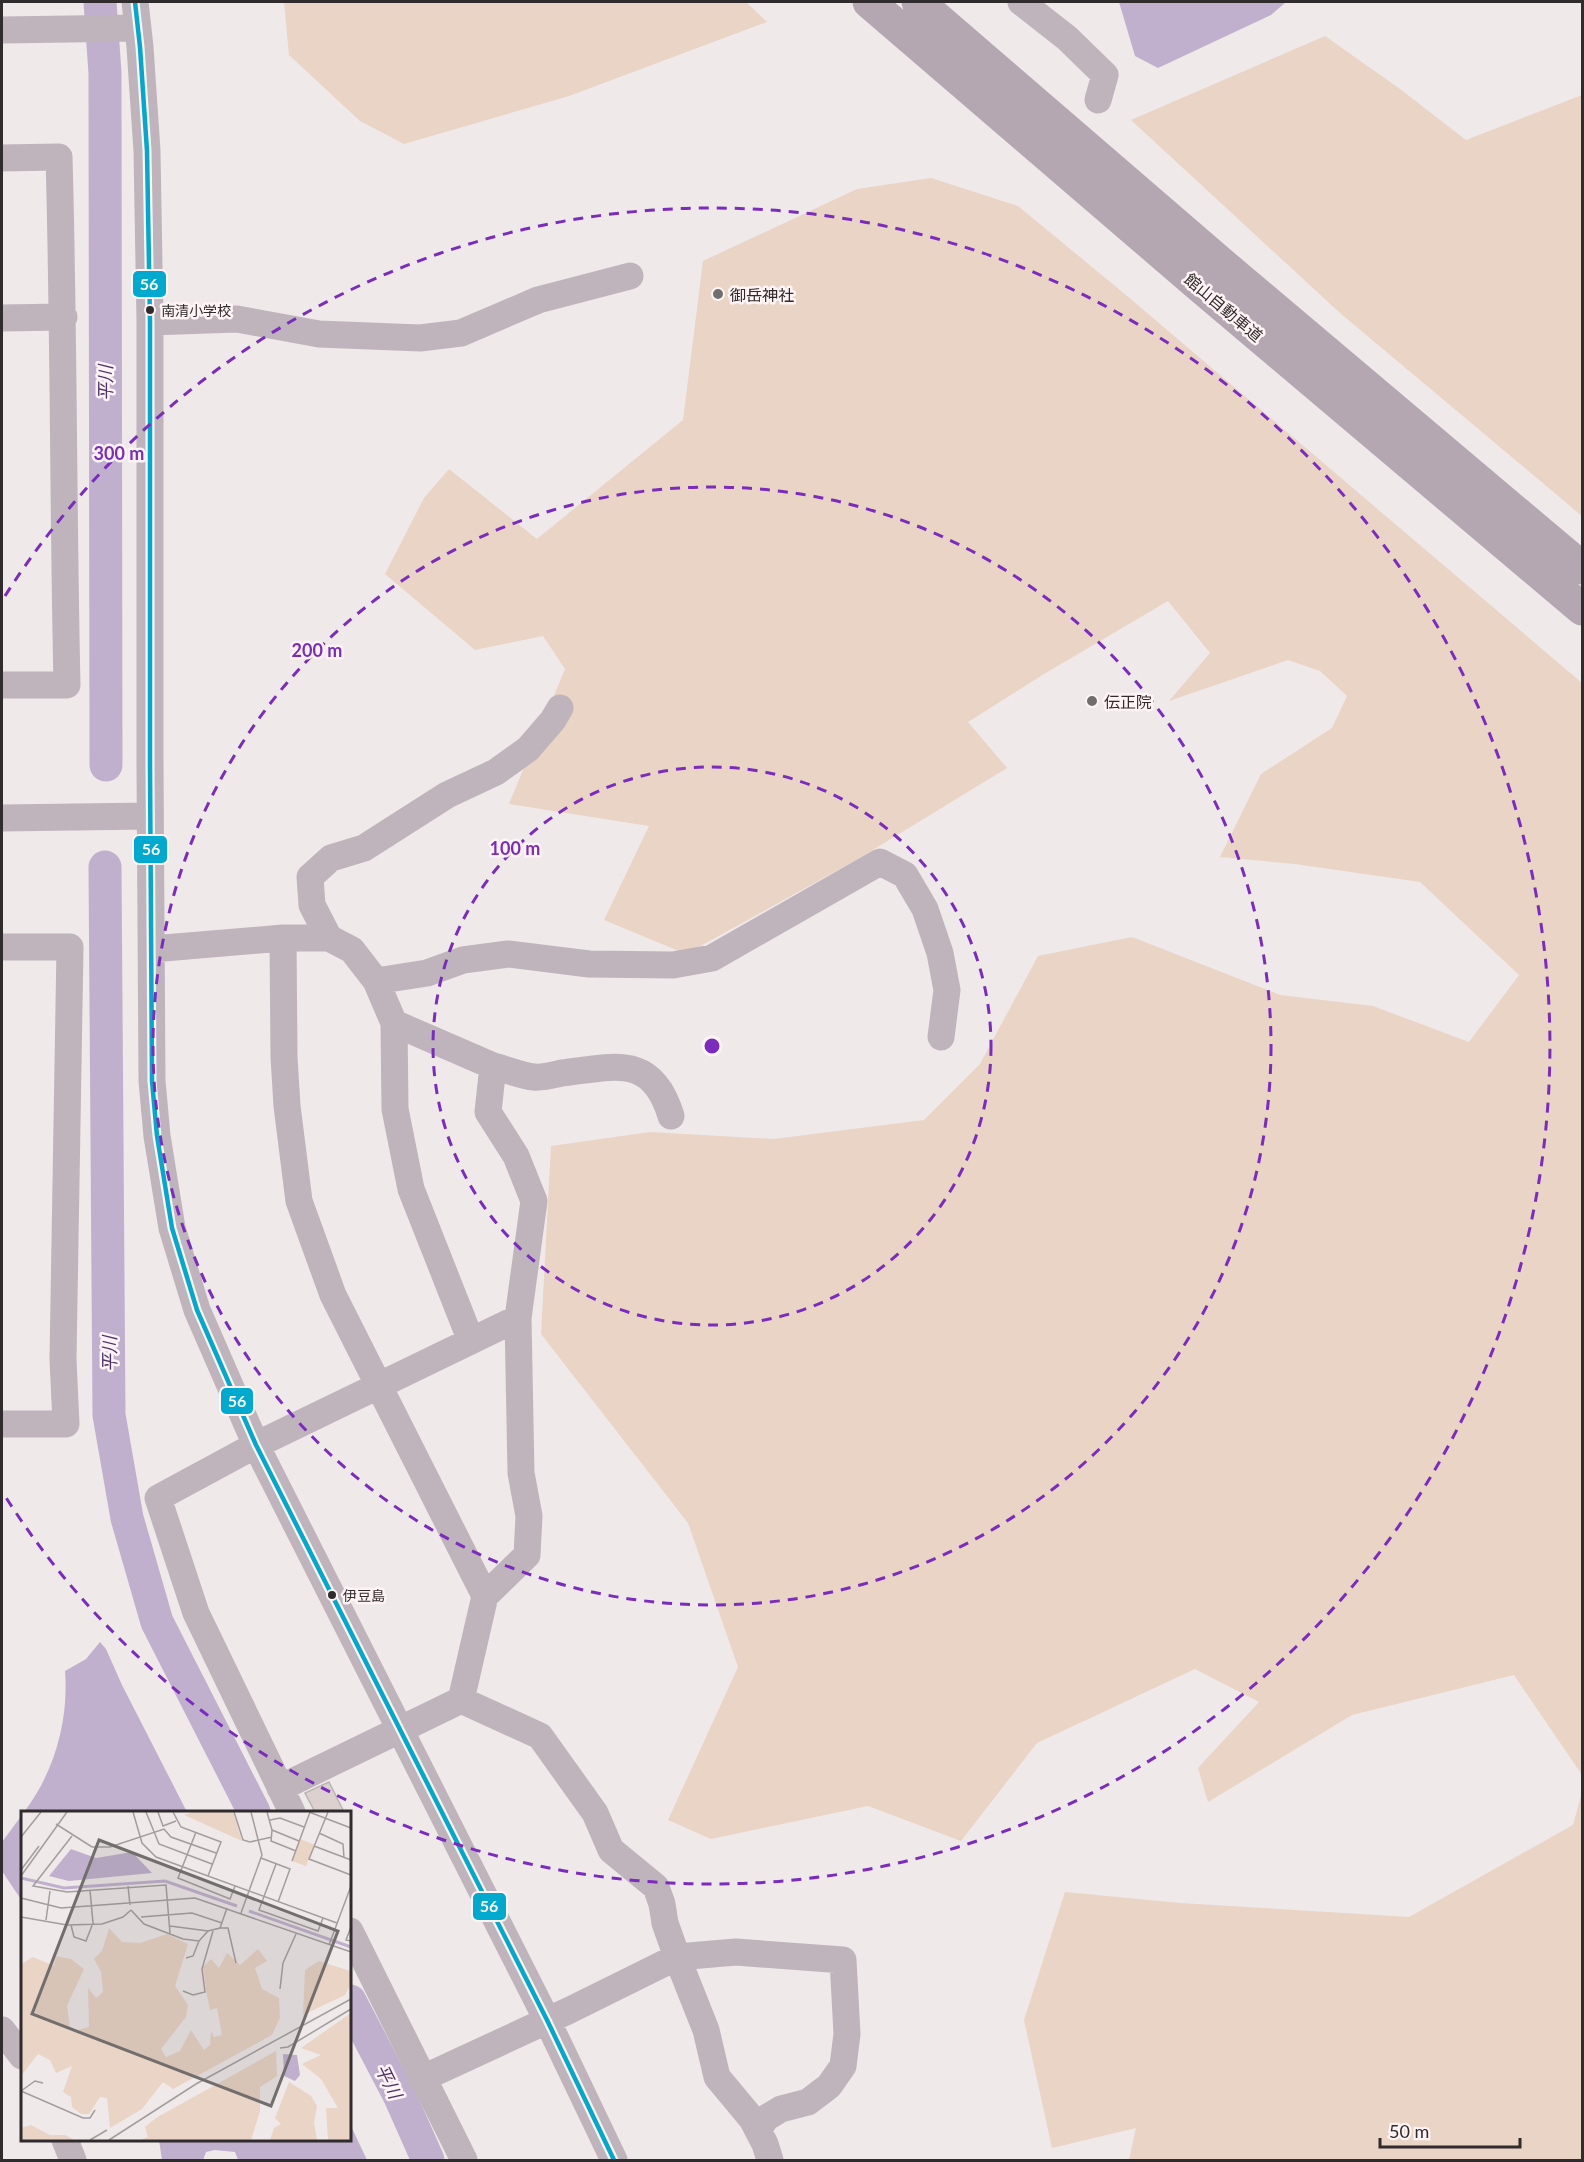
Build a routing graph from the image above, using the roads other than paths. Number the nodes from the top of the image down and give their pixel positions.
1 (135, 2) edge
2 (868, 2) edge
3 (918, 2) edge
4 (1021, 2) edge
5 (138, 28) junction
6 (2, 30) edge
7 (1098, 100) dead end
8 (2, 158) edge
9 (630, 276) dead end
10 (64, 317) junction
11 (2, 318) edge
12 (150, 322) junction
13 (1582, 568) edge
14 (1582, 609) edge
15 (2, 686) edge
16 (560, 708) dead end
17 (150, 816) junction
18 (2, 818) edge
19 (283, 938) junction
20 (329, 938) junction
21 (2, 947) edge
22 (152, 949) junction
23 (376, 981) junction
24 (394, 1023) junction
25 (941, 1037) dead end
26 (493, 1066) junction
27 (671, 1116) dead end
28 (518, 1318) junction
29 (471, 1341) junction
30 (380, 1385) junction
31 (2, 1424) edge
32 (256, 1445) junction
33 (485, 1596) junction
34 (461, 1700) junction
35 (400, 1728) junction
36 (280, 1788) junction
37 (292, 1811) edge
38 (351, 1933) edge
39 (677, 1957) junction
40 (547, 2020) junction
41 (2, 2030) edge
42 (21, 2055) edge
43 (421, 2079) junction
44 (758, 2130) junction
45 (66, 2141) edge
46 (73, 2160) edge
47 (464, 2160) edge
48 (614, 2160) edge
49 (770, 2160) edge

1 - 5 street
2 - 14 highway, 館山自動車道
3 - 13 highway, 館山自動車道
4 - 7 street
5 - 6 street
5 - 12 street
8 - 10 street
9 - 12 street
10 - 11 street
10 - 15 street
12 - 17 street
16 - 20 street
17 - 18 street
17 - 22 street
19 - 20 street
19 - 22 street
19 - 30 street
20 - 23 street
21 - 31 street
22 - 32 street
23 - 24 street
23 - 25 street
24 - 26 street
24 - 29 street
26 - 27 street
26 - 28 street
28 - 29 street
28 - 33 street
29 - 30 street
30 - 32 street
30 - 33 street
32 - 35 street
32 - 36 street
33 - 34 street
34 - 35 street
34 - 39 street
35 - 36 street
35 - 40 street
36 - 37 street
38 - 43 street
39 - 40 street
39 - 44 street
39 - 44 street
40 - 43 street
40 - 48 street
41 - 42 street
43 - 47 street
44 - 49 street
45 - 46 street

